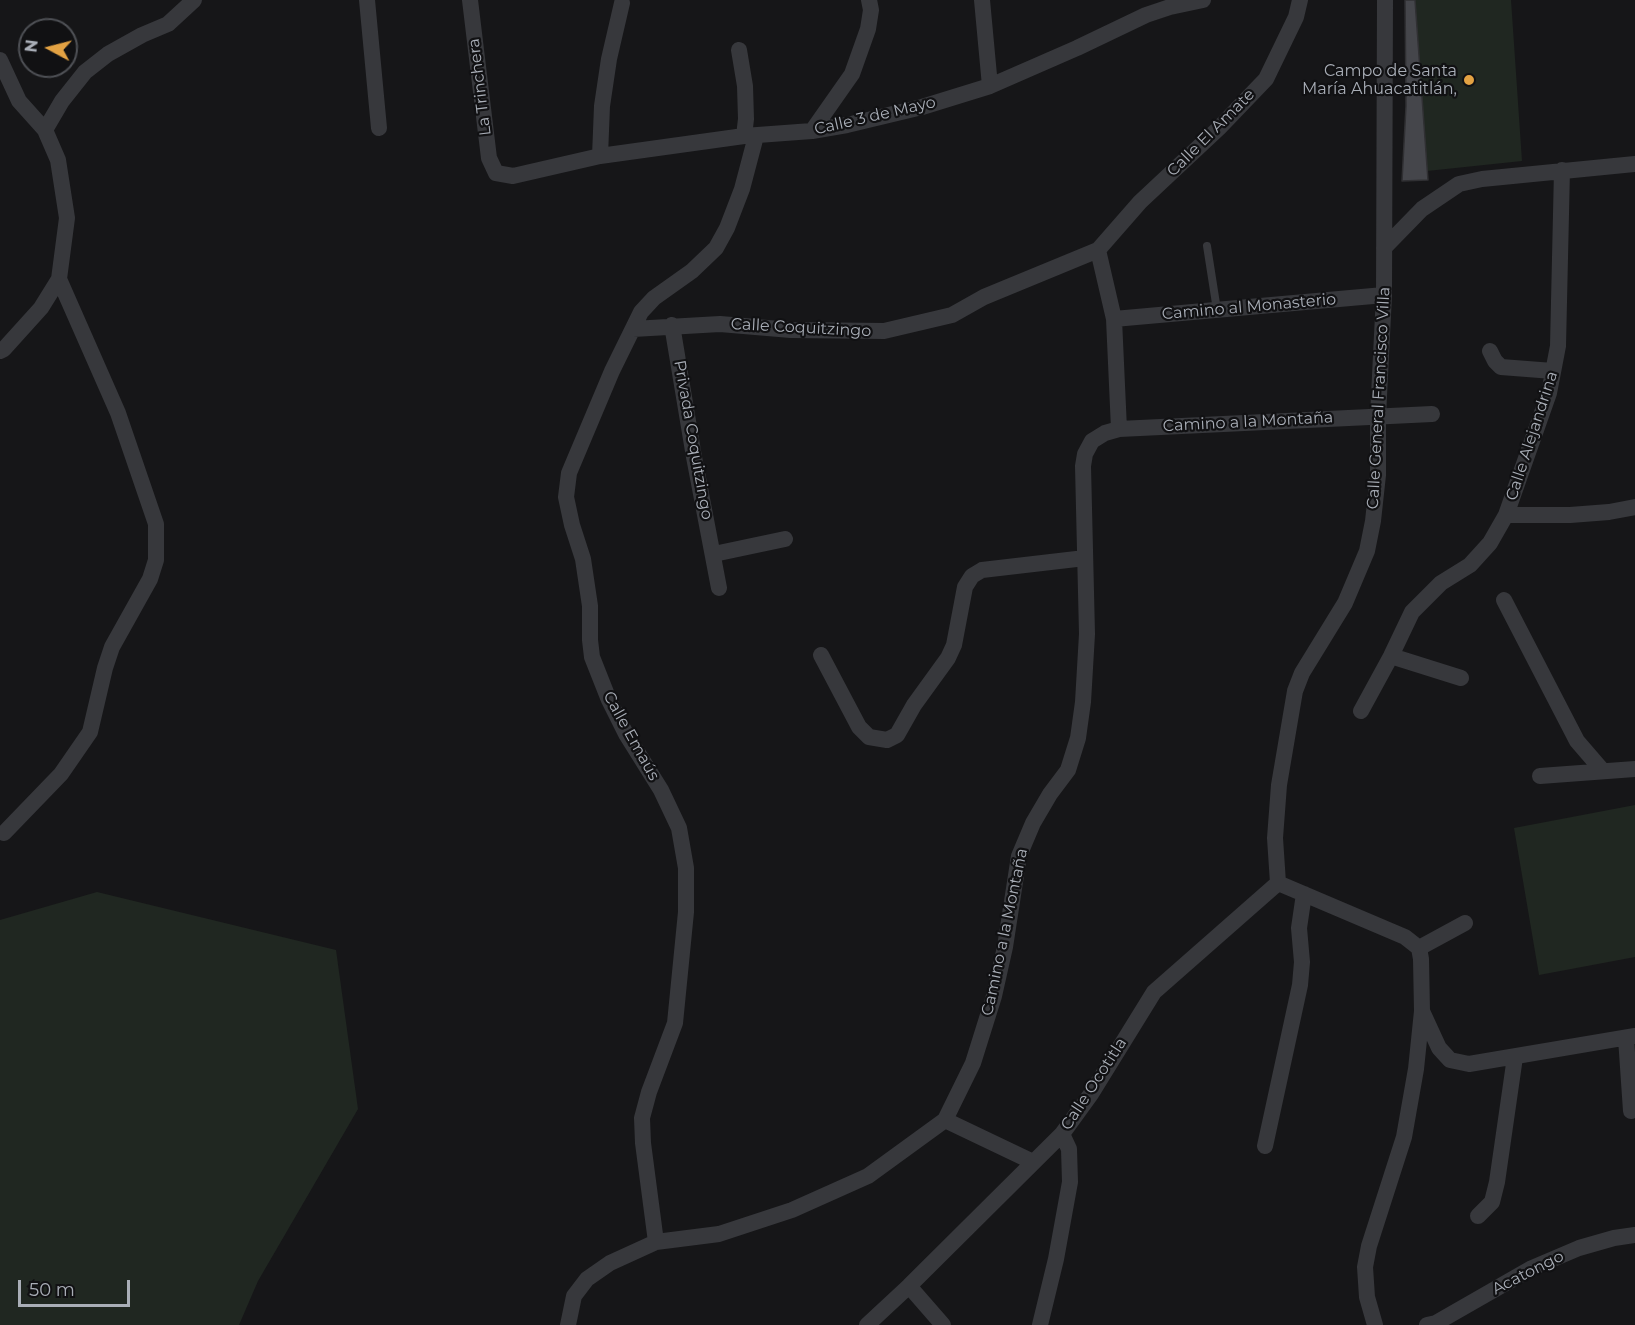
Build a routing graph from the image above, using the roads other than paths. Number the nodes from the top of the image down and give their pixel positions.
1 (194, 0) edge
2 (367, 0) edge
3 (470, 0) edge
4 (869, 0) edge
5 (982, 0) edge
6 (1203, 0) edge
7 (1300, 0) edge
8 (1385, 0) edge
9 (622, 3) dead end
10 (739, 51) dead end
11 (0, 60) edge
12 (990, 86) junction
13 (836, 99) junction
14 (847, 125) junction
15 (379, 128) dead end
16 (45, 130) junction
17 (812, 131) junction
18 (750, 136) junction
19 (600, 156) junction
20 (1635, 164) edge
21 (1562, 170) junction
22 (496, 173) joint
23 (1207, 246) dead end
24 (1384, 248) junction
25 (1098, 250) junction
26 (59, 279) junction
27 (1384, 295) junction
28 (1217, 310) junction
29 (1114, 319) junction
30 (672, 325) junction
31 (633, 329) junction
32 (0, 351) edge
33 (1490, 351) dead end
34 (1553, 371) junction
35 (1432, 414) dead end
36 (1378, 416) junction
37 (1119, 429) junction
38 (1635, 507) edge
39 (1506, 515) junction
40 (785, 539) dead end
41 (714, 554) junction
42 (1085, 558) junction
43 (719, 588) dead end
44 (1504, 600) dead end
45 (821, 655) dead end
46 (1391, 657) junction
47 (1461, 678) dead end
48 (1361, 711) dead end
49 (1635, 769) edge
50 (1602, 770) junction
51 (1540, 776) dead end
52 (4, 833) dead end
53 (1278, 884) junction
54 (1304, 894) junction
55 (1465, 923) dead end
56 (1419, 948) junction
57 (1422, 1011) junction
58 (1630, 1037) edge
59 (1515, 1057) junction
60 (1631, 1111) dead end
61 (945, 1120) junction
62 (1062, 1134) junction
63 (1265, 1146) dead end
64 (1033, 1162) junction
65 (1478, 1216) dead end
66 (1635, 1235) edge
67 (656, 1242) junction
68 (909, 1286) junction
69 (568, 1325) edge
70 (867, 1325) edge
71 (943, 1325) edge
72 (1040, 1325) edge
73 (1375, 1325) edge
74 (1427, 1325) edge

1 - 16 street
2 - 15 street
3 - 22 street, La Trinchera
4 - 13 street
5 - 12 street
6 - 12 street, Calle 3 de Mayo
7 - 25 street, Calle El Amate
8 - 24 street, Calle General Francisco Villa
9 - 19 street
10 - 18 street, Calle Emaús
11 - 16 street
12 - 14 street, Calle 3 de Mayo
13 - 14 street
13 - 17 street
14 - 17 street, Calle 3 de Mayo
16 - 26 street
17 - 18 street, Calle 3 de Mayo
18 - 19 street, Calle 3 de Mayo
18 - 31 street, Calle Emaús
19 - 22 street, Calle 3 de Mayo
20 - 21 street
21 - 24 street
21 - 34 street, Calle Alejandrina
23 - 28 lane
24 - 27 street, Calle General Francisco Villa
25 - 29 street
25 - 30 street, Calle Coquitzingo
26 - 32 street
26 - 52 street
27 - 28 street, Camino al Monasterio
27 - 36 street, Calle General Francisco Villa
28 - 29 street, Camino al Monasterio
29 - 37 street
30 - 31 street, Calle Coquitzingo
30 - 41 street, Privada Coquitzingo
31 - 67 street, Calle Emaús
33 - 34 street
34 - 39 street, Calle Alejandrina
35 - 36 street, Camino a la Montaña
36 - 37 street, Camino a la Montaña
36 - 53 street, Calle General Francisco Villa
37 - 42 street, Camino a la Montaña
38 - 39 street
39 - 46 street, Calle Alejandrina
40 - 41 street
41 - 43 street, Privada Coquitzingo
42 - 45 street
42 - 61 street, Camino a la Montaña
44 - 50 street
46 - 47 street
46 - 48 street, Calle Alejandrina
49 - 50 street
50 - 51 street
53 - 54 street
53 - 62 street, Calle Ocotitla
54 - 56 street
54 - 63 street
55 - 56 street
56 - 57 street
57 - 59 street
57 - 73 street
58 - 59 street
58 - 60 street
59 - 65 street
61 - 64 street
61 - 67 street, Camino a la Montaña
62 - 64 street, Calle Ocotitla
62 - 72 street
64 - 68 street, Calle Ocotitla
66 - 74 street, Acatongo
67 - 69 street, Camino a la Montaña
68 - 70 street, Calle Ocotitla
68 - 71 street

